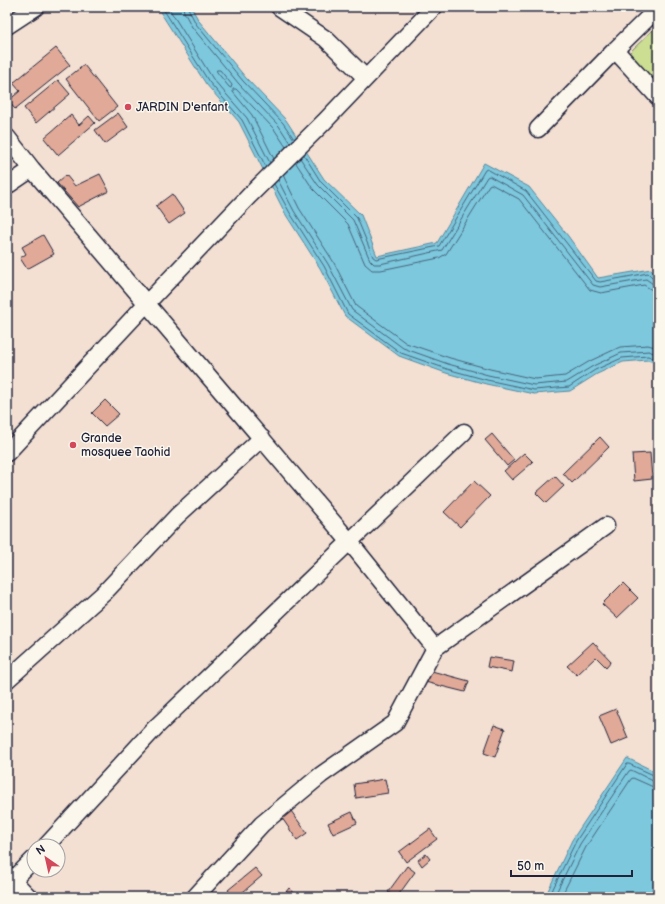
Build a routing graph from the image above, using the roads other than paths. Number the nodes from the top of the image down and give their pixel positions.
1 (36, 7) edge
2 (279, 7) edge
3 (434, 7) edge
4 (658, 8) edge
5 (7, 26) edge
6 (615, 50) junction
7 (366, 78) junction
8 (658, 97) edge
9 (538, 130) dead end
10 (7, 137) edge
11 (32, 169) junction
12 (7, 186) edge
13 (147, 303) junction
14 (464, 432) dead end
15 (262, 438) junction
16 (7, 453) edge
17 (606, 526) dead end
18 (350, 541) junction
19 (435, 648) junction
20 (7, 680) edge
21 (53, 838) edge
22 (26, 866) edge
23 (9, 880) edge
24 (29, 897) edge
25 (195, 897) edge

1 - 5 street
2 - 7 street
3 - 7 street
4 - 6 street
6 - 8 street
6 - 9 street
7 - 13 street
10 - 11 street
11 - 12 street
11 - 13 street
13 - 15 street
13 - 16 street
14 - 18 street
15 - 18 street
15 - 20 street
17 - 19 street
18 - 19 street
18 - 21 street
19 - 25 street
22 - 23 street
23 - 24 street

